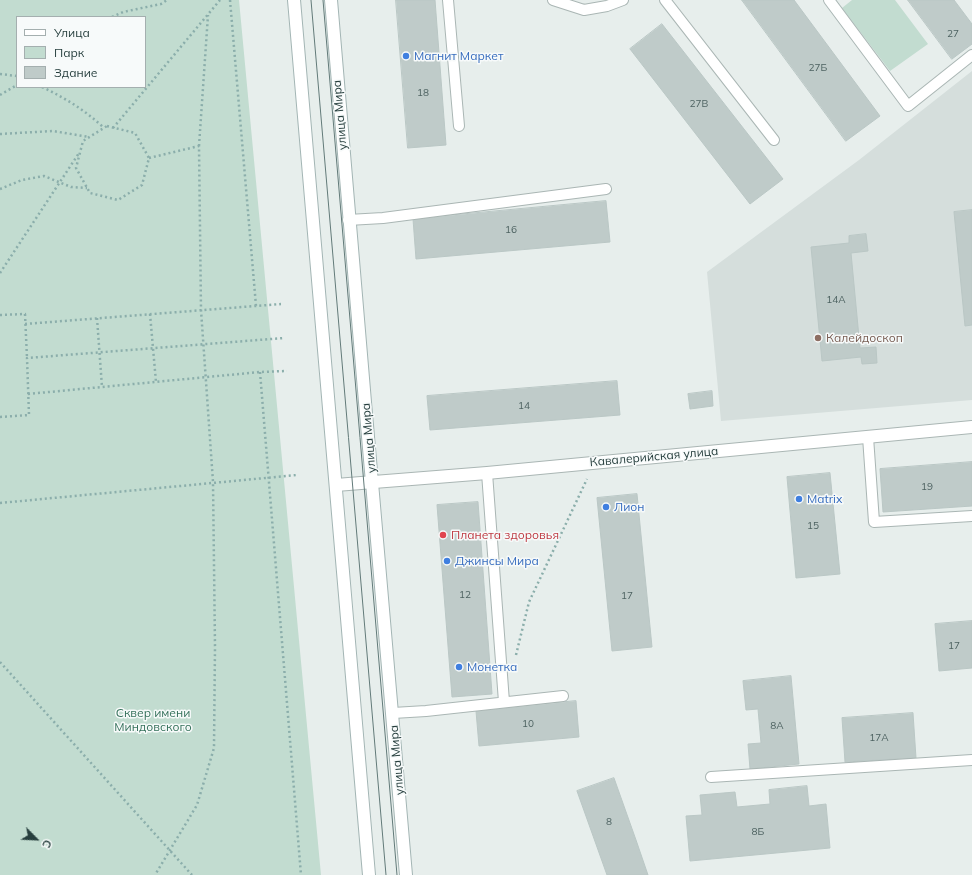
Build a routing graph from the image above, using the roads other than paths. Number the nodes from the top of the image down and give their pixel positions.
1 (294, 0) edge
2 (331, 0) edge
3 (448, 0) edge
4 (553, 0) edge
5 (623, 0) edge
6 (664, 0) edge
7 (829, 0) edge
8 (972, 55) edge
9 (459, 126) dead end
10 (774, 140) dead end
11 (606, 190) dead end
12 (348, 220) junction
13 (972, 427) edge
14 (868, 437) junction
15 (487, 473) junction
16 (373, 482) junction
17 (336, 485) junction
18 (972, 516) edge
19 (563, 696) dead end
20 (504, 702) junction
21 (393, 712) junction
22 (972, 760) edge
23 (711, 777) dead end
24 (369, 875) edge
25 (406, 875) edge

1 - 17 main road
2 - 12 main road, улица Мира
3 - 9 lane
4 - 5 lane
6 - 10 lane
7 - 8 lane
11 - 12 lane
12 - 16 main road, улица Мира
13 - 14 main road, Кавалерийская улица
14 - 15 main road, Кавалерийская улица
14 - 18 lane
15 - 16 main road, Кавалерийская улица
15 - 20 lane
16 - 17 main road, Кавалерийская улица
16 - 21 main road, улица Мира
17 - 24 main road
19 - 20 lane
20 - 21 lane
21 - 25 main road, улица Мира
22 - 23 lane

